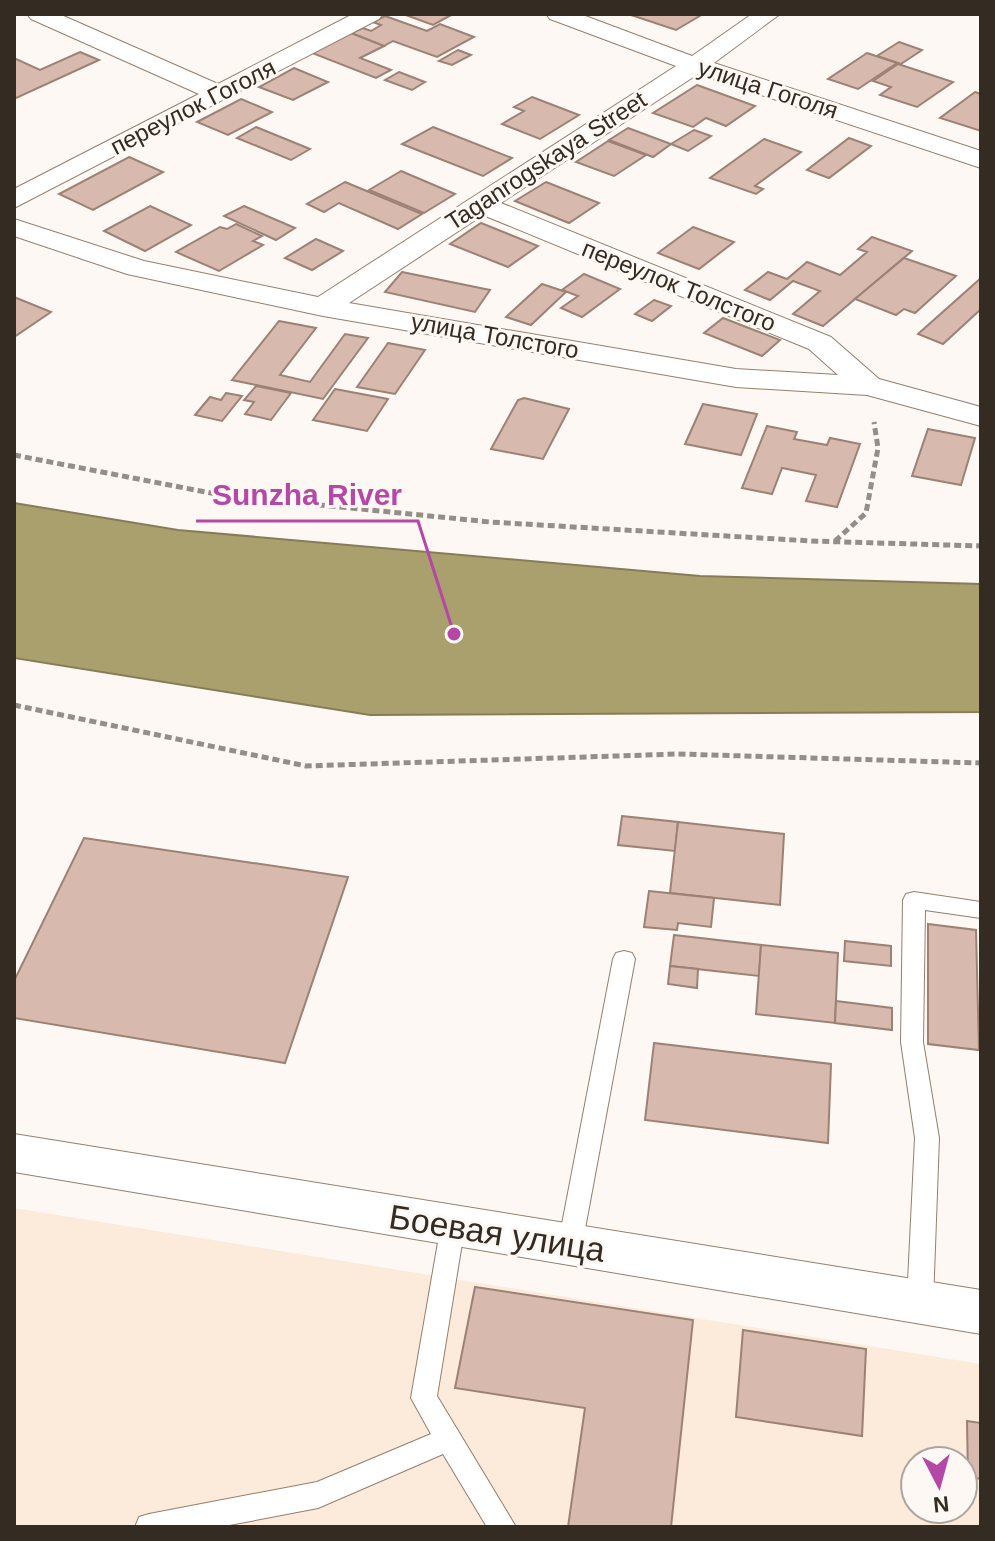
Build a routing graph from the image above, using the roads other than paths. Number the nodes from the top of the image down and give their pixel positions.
1 (39, 14) edge
2 (371, 14) edge
3 (558, 14) edge
4 (768, 14) edge
5 (695, 65) junction
6 (219, 93) junction
7 (981, 160) edge
8 (14, 200) edge
9 (479, 204) junction
10 (14, 227) edge
11 (323, 307) junction
12 (868, 386) junction
13 (981, 417) edge
14 (981, 910) edge
15 (624, 959) dead end
16 (14, 1153) edge
17 (453, 1225) junction
18 (570, 1245) junction
19 (920, 1302) junction
20 (981, 1312) edge
21 (449, 1439) junction
22 (149, 1527) edge
23 (502, 1527) edge

1 - 6 street
2 - 6 street, переулок Гоголя
3 - 5 street, улица Гоголя
4 - 5 street, Taganrogskaya Street
5 - 7 street, улица Гоголя
5 - 9 street, Taganrogskaya Street
6 - 8 street, переулок Гоголя
9 - 11 street, Taganrogskaya Street
9 - 12 street, переулок Толстого
10 - 11 street, улица Толстого
11 - 12 street, улица Толстого
12 - 13 street, улица Толстого
14 - 19 lane
15 - 18 lane
16 - 17 street, Боевая улица
17 - 18 street, Боевая улица
17 - 21 lane
18 - 19 street, Боевая улица
19 - 20 street, Боевая улица
21 - 22 lane
21 - 23 lane

